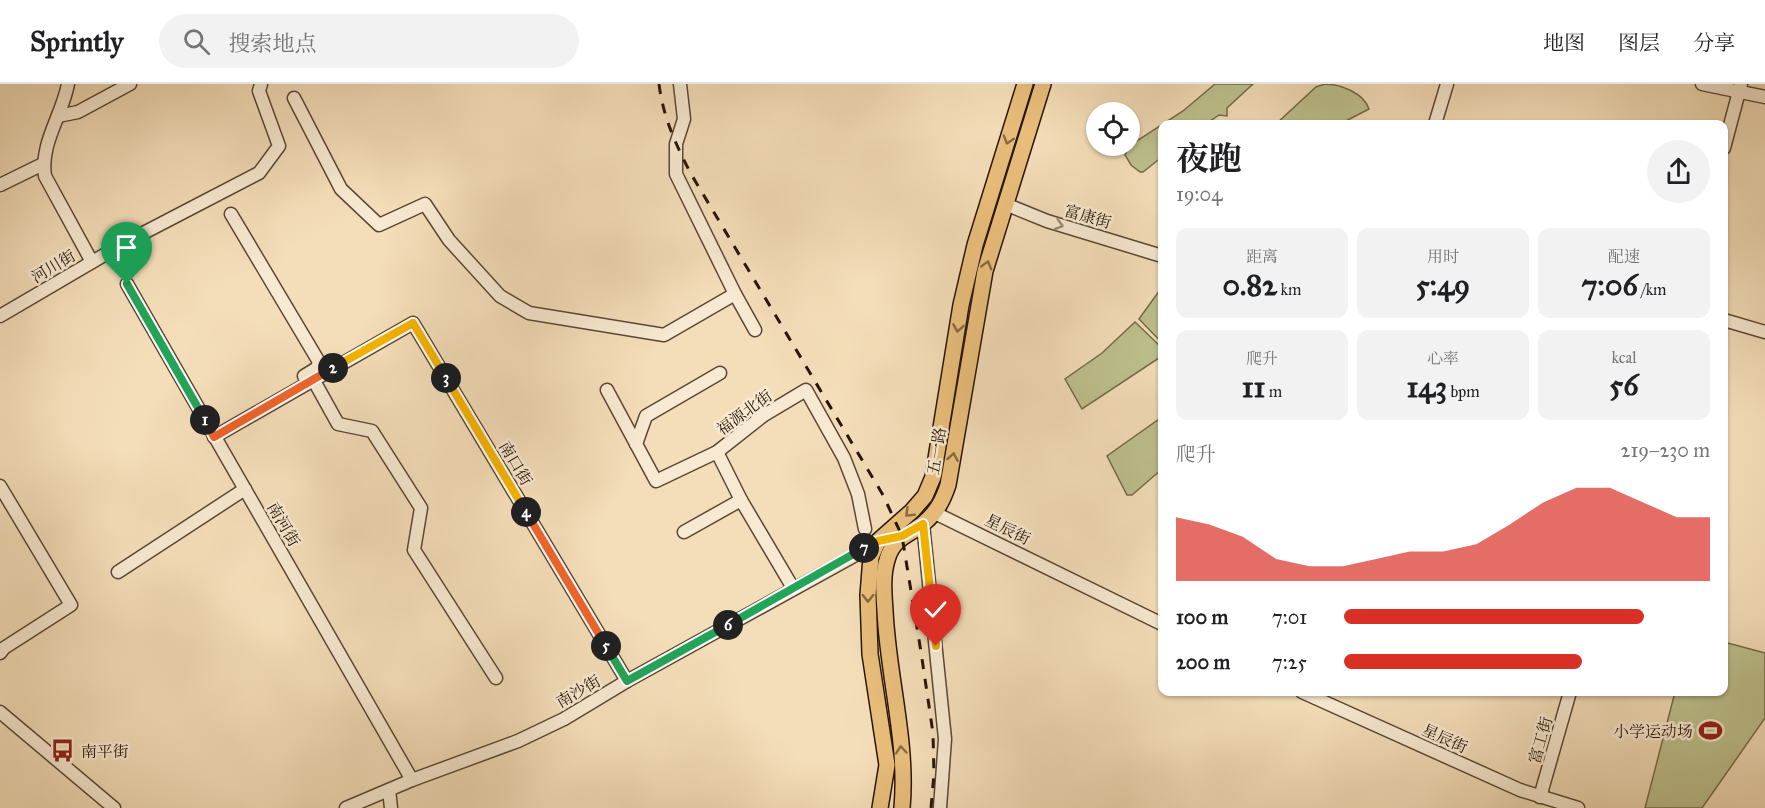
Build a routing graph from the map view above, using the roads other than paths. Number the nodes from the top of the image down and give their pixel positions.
1 (68, 84) edge
2 (130, 84) edge
3 (261, 84) edge
4 (680, 84) edge
5 (1025, 84) edge
6 (1043, 84) edge
7 (1447, 84) edge
8 (1702, 84) edge
9 (1740, 88) edge
10 (1765, 97) edge
11 (294, 98) dead end
12 (58, 116) junction
13 (1436, 120) edge
14 (1728, 132) edge
15 (43, 164) junction
16 (0, 185) edge
17 (1005, 204) junction
18 (231, 214) dead end
19 (1158, 255) edge
20 (93, 262) junction
21 (127, 284) dead end
22 (735, 294) junction
23 (0, 316) edge
24 (1728, 321) edge
25 (755, 330) dead end
26 (1765, 332) edge
27 (720, 373) dead end
28 (313, 379) junction
29 (607, 390) dead end
30 (266, 407) junction
31 (214, 437) junction
32 (636, 444) junction
33 (717, 452) junction
34 (0, 486) edge
35 (245, 489) junction
36 (741, 500) junction
37 (929, 518) junction
38 (865, 529) dead end
39 (684, 532) dead end
40 (902, 536) junction
41 (878, 541) junction
42 (118, 572) dead end
43 (793, 588) junction
44 (1158, 622) edge
45 (1, 647) edge
46 (496, 678) dead end
47 (627, 681) junction
48 (1311, 696) edge
49 (1569, 696) edge
50 (0, 712) edge
51 (412, 780) junction
52 (389, 790) junction
53 (1540, 797) junction
54 (114, 808) edge
55 (346, 808) edge
56 (391, 808) edge
57 (880, 808) edge
58 (902, 808) edge
59 (940, 808) edge
60 (1578, 808) edge

1 - 12 street
2 - 12 street
3 - 20 street, 河川街
4 - 22 street
5 -> 41 main road, 五一路
6 - 17 main road, 五一路
7 - 13 street
8 - 9 street
9 - 10 street
9 - 14 street
11 - 22 street
12 - 15 street
15 - 16 street
15 - 20 street
17 -> 19 street, 富康街
37 -> 17 main road, 五一路
18 - 30 street
20 - 23 street, 河川街
21 - 31 street, 南河街
22 - 25 street
24 - 26 street
27 - 32 street
28 - 30 street
28 - 46 street
28 - 47 street, 南口街
29 - 32 street, 福源北街
30 - 31 street
31 - 35 street, 南河街
32 - 33 street, 福源北街
33 - 36 street
33 - 38 street, 福源北街
34 - 45 street
35 - 42 street
35 - 51 street, 南河街
36 - 39 street
36 - 43 street
37 - 40 main road
37 - 44 street, 星辰街
37 - 59 street
40 - 41 street, 南沙街
58 -> 40 main road
41 - 43 street, 南沙街
41 -> 57 main road
43 - 47 street, 南沙街
47 - 51 street, 南沙街
48 - 53 street, 星辰街
49 - 53 street, 富工街
50 - 54 street
51 - 52 street, 南沙街
52 - 55 street, 南沙街
52 - 56 street
53 - 60 street, 星辰街

